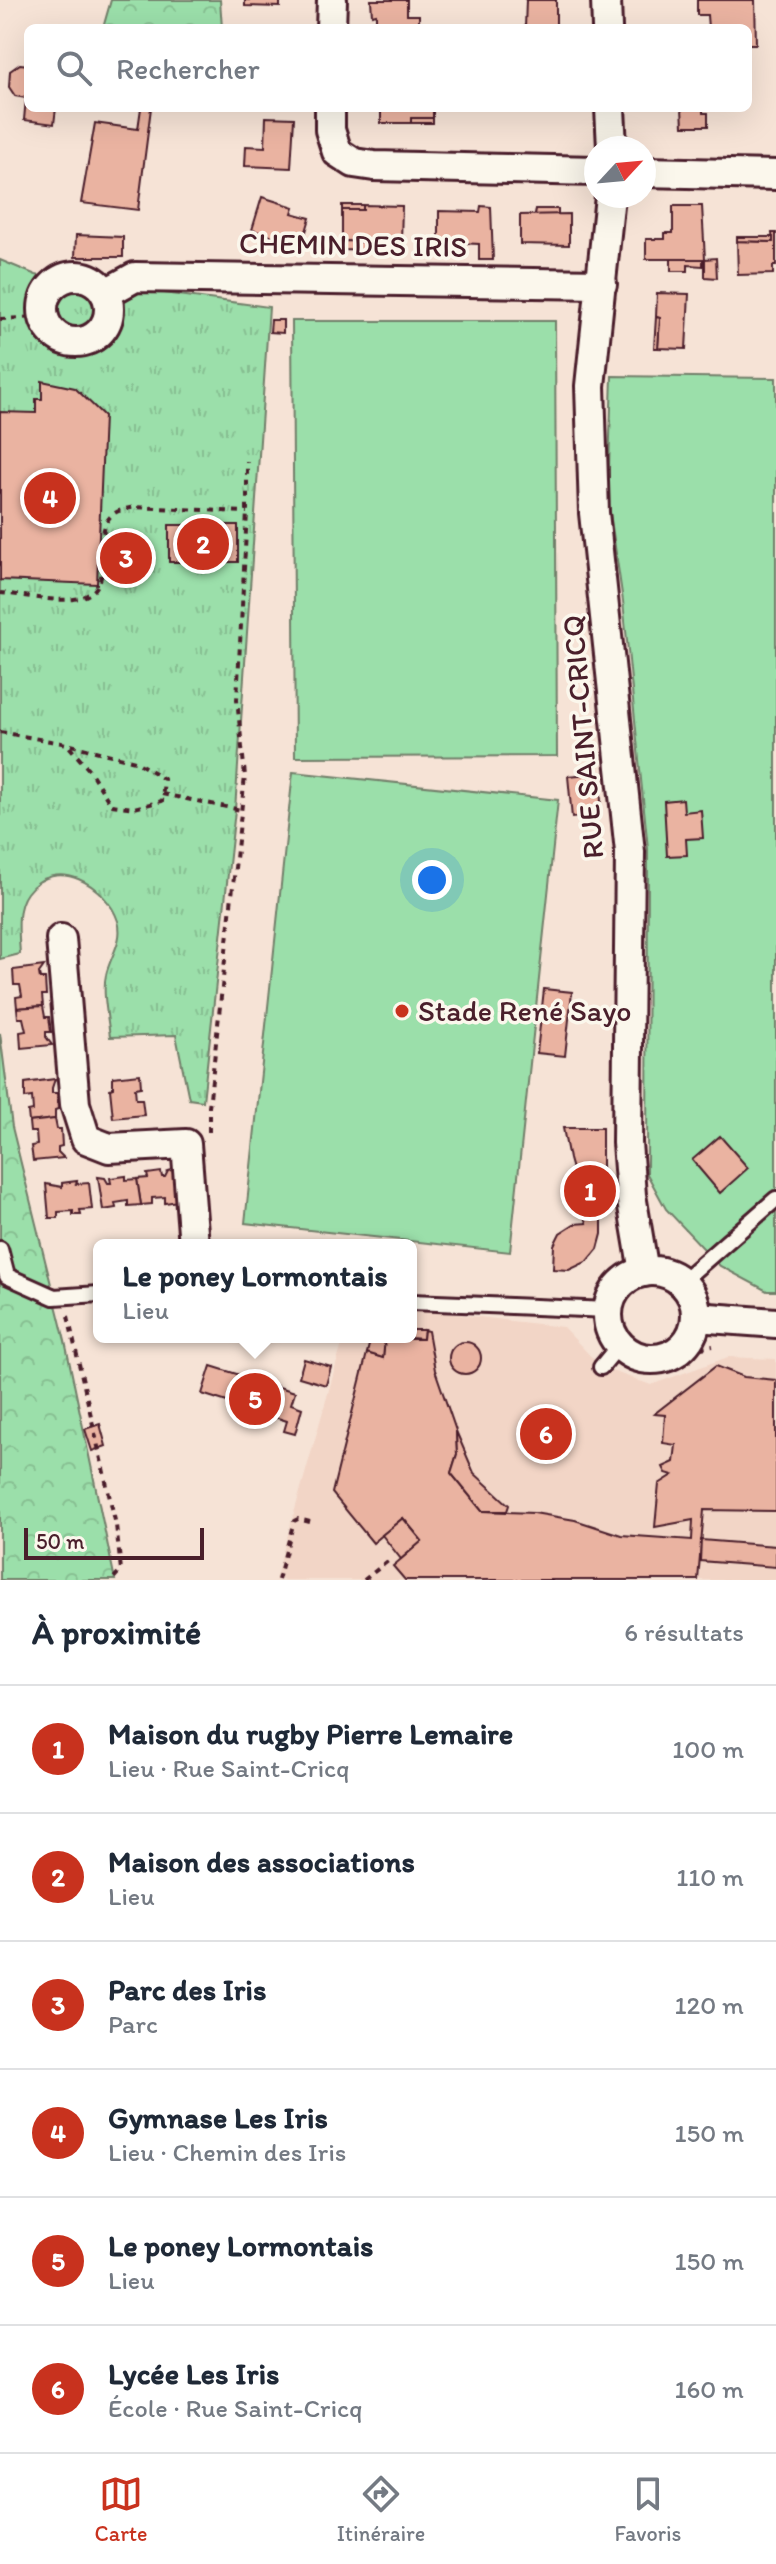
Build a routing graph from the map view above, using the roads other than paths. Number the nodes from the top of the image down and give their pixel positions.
1 (332, 0) edge
2 (606, 0) edge
3 (331, 24) edge
4 (607, 24) edge
5 (330, 112) edge
6 (610, 112) edge
7 (611, 136) edge
8 (584, 171) edge
9 (656, 172) edge
10 (776, 175) edge
11 (609, 208) edge
12 (602, 284) junction
13 (106, 293) junction
14 (61, 939) dead end
15 (776, 1199) edge
16 (194, 1239) edge
17 (0, 1249) edge
18 (644, 1272) junction
19 (681, 1282) junction
20 (93, 1294) edge
21 (417, 1302) edge
22 (609, 1310) junction
23 (696, 1317) junction
24 (776, 1323) edge
25 (620, 1344) junction
26 (601, 1367) dead end

1 - 3 street
2 - 4 street
5 - 8 street
6 - 7 street
9 - 10 street
11 - 12 street, RUE SAINT-CRICQ
12 - 13 street, CHEMIN DES IRIS
12 - 18 street, RUE SAINT-CRICQ
13 - 13 street
14 - 16 street
15 - 19 lane
17 - 20 lane
18 - 19 street
18 - 22 street
19 - 23 street
21 - 22 lane
22 - 25 street
23 - 24 street
23 - 25 street
25 - 26 lane

